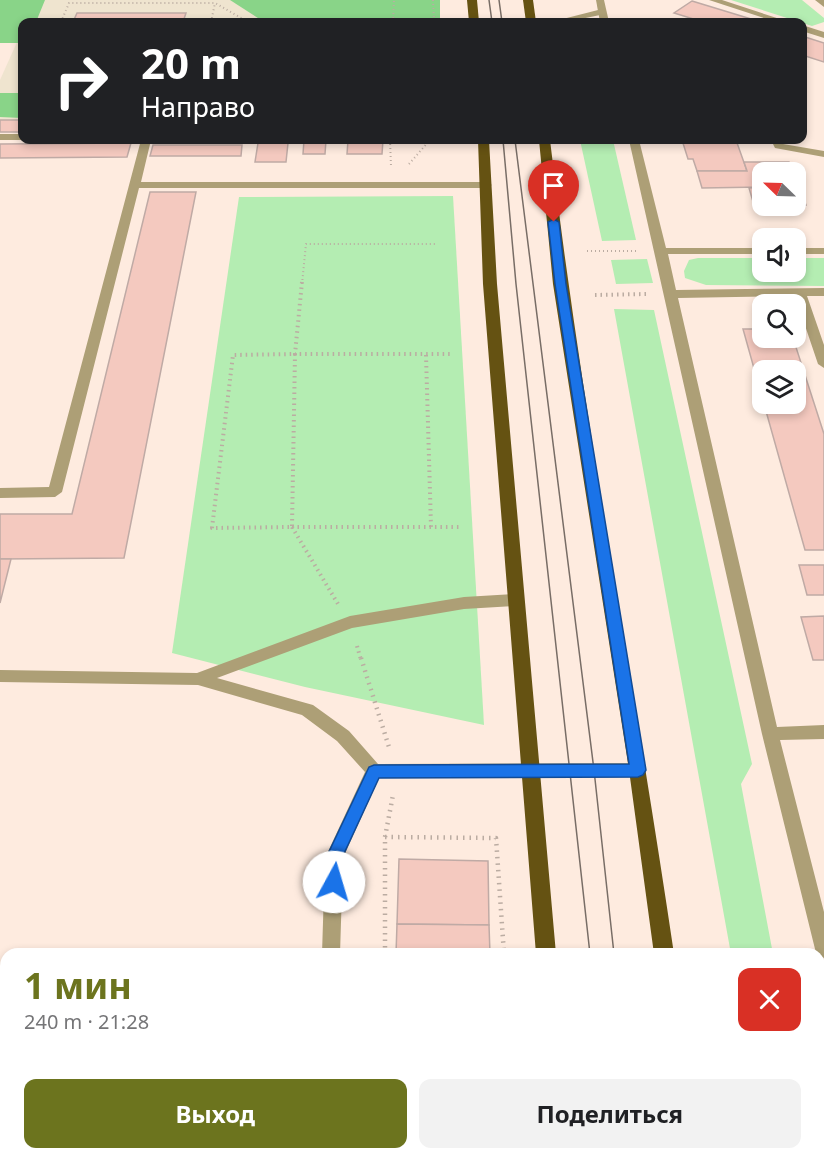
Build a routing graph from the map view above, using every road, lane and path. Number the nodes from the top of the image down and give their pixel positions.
1 (394, 0) edge
2 (433, 0) edge
3 (472, 0) edge
4 (528, 0) edge
5 (600, 0) edge
6 (713, 0) edge
7 (819, 0) edge
8 (215, 3) junction
9 (824, 4) edge
10 (603, 12) junction
11 (63, 18) edge
12 (212, 18) edge
13 (241, 18) edge
14 (393, 18) edge
15 (434, 18) edge
16 (474, 18) edge
17 (530, 18) edge
18 (575, 18) edge
19 (604, 18) edge
20 (771, 18) edge
21 (807, 30) edge
22 (824, 35) edge
23 (0, 137) edge
24 (18, 137) edge
25 (145, 144) edge
26 (483, 144) edge
27 (544, 144) edge
28 (635, 144) edge
29 (778, 144) edge
30 (824, 154) edge
31 (135, 185) junction
32 (487, 185) junction
33 (435, 244) dead end
34 (587, 251) dead end
35 (661, 251) junction
36 (752, 251) edge
37 (806, 251) edge
38 (824, 251) edge
39 (800, 292) junction
40 (824, 292) edge
41 (670, 294) junction
42 (595, 295) dead end
43 (295, 354) junction
44 (452, 354) dead end
45 (426, 355) junction
46 (824, 364) edge
47 (0, 493) edge
48 (292, 527) junction
49 (431, 527) junction
50 (460, 527) dead end
51 (516, 600) junction
52 (350, 622) junction
53 (0, 676) edge
54 (198, 679) junction
55 (824, 732) edge
56 (770, 734) junction
57 (638, 770) junction
58 (374, 771) junction
59 (531, 771) junction
60 (397, 772) junction
61 (385, 837) junction
62 (331, 948) edge
63 (385, 948) edge
64 (504, 948) edge
65 (546, 948) edge
66 (663, 948) edge
67 (824, 948) edge

1 - 14 path
2 - 15 path
3 - 16 highway
4 - 17 highway
5 - 10 street
6 - 20 street
7 - 9 street
8 - 11 path
8 - 12 path
8 - 13 path
10 - 18 street
10 - 19 street
21 - 22 street
23 - 24 street
25 - 31 street
26 - 32 highway
27 - 57 highway
28 - 35 street
29 - 30 street
31 - 32 street
31 - 47 street
32 - 51 highway
33 - 43 path
34 - 35 path
35 - 36 street
35 - 41 street
37 - 38 street
39 - 40 street
39 - 41 street
39 - 46 street
41 - 42 path
41 - 56 street
43 - 45 path
43 - 48 path
43 - 48 path
44 - 45 path
45 - 49 path
48 - 49 path
48 - 52 path
49 - 50 path
51 - 52 street
51 - 59 highway
52 - 54 street
52 - 60 path
53 - 54 street
54 - 58 street
55 - 56 street
56 - 67 street
57 - 59 street
57 - 66 highway
58 - 60 street
58 - 62 street
59 - 60 street
59 - 65 highway
60 - 61 path
61 - 63 path
61 - 64 path

